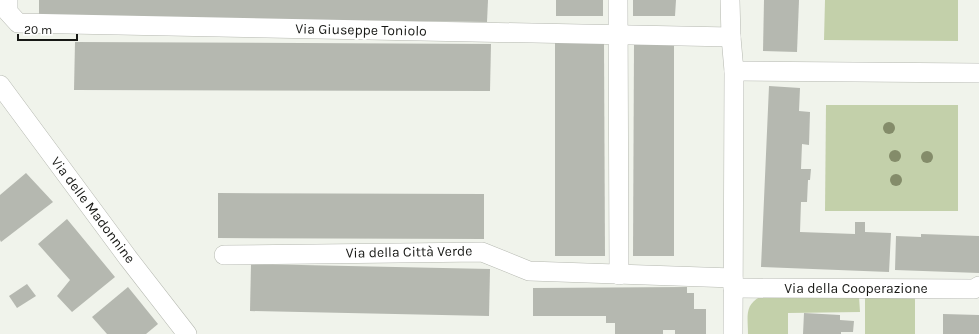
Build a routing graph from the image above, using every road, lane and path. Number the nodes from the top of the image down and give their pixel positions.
1 (8, 0) edge
2 (618, 0) edge
3 (730, 0) edge
4 (618, 35) junction
5 (731, 37) junction
6 (734, 71) junction
7 (979, 73) edge
8 (0, 85) edge
9 (224, 255) dead end
10 (618, 274) junction
11 (733, 283) junction
12 (979, 286) edge
13 (188, 334) edge
14 (733, 334) edge

1 - 4 street, Via Giuseppe Toniolo
2 - 4 street
3 - 5 street
4 - 5 street, Via Giuseppe Toniolo
4 - 10 street
5 - 6 street
6 - 7 street
6 - 11 street
8 - 13 street, Via delle Madonnine
9 - 10 street, Via della Città Verde
10 - 11 street, Via della Città Verde
11 - 12 street, Via della Cooperazione
11 - 14 street

